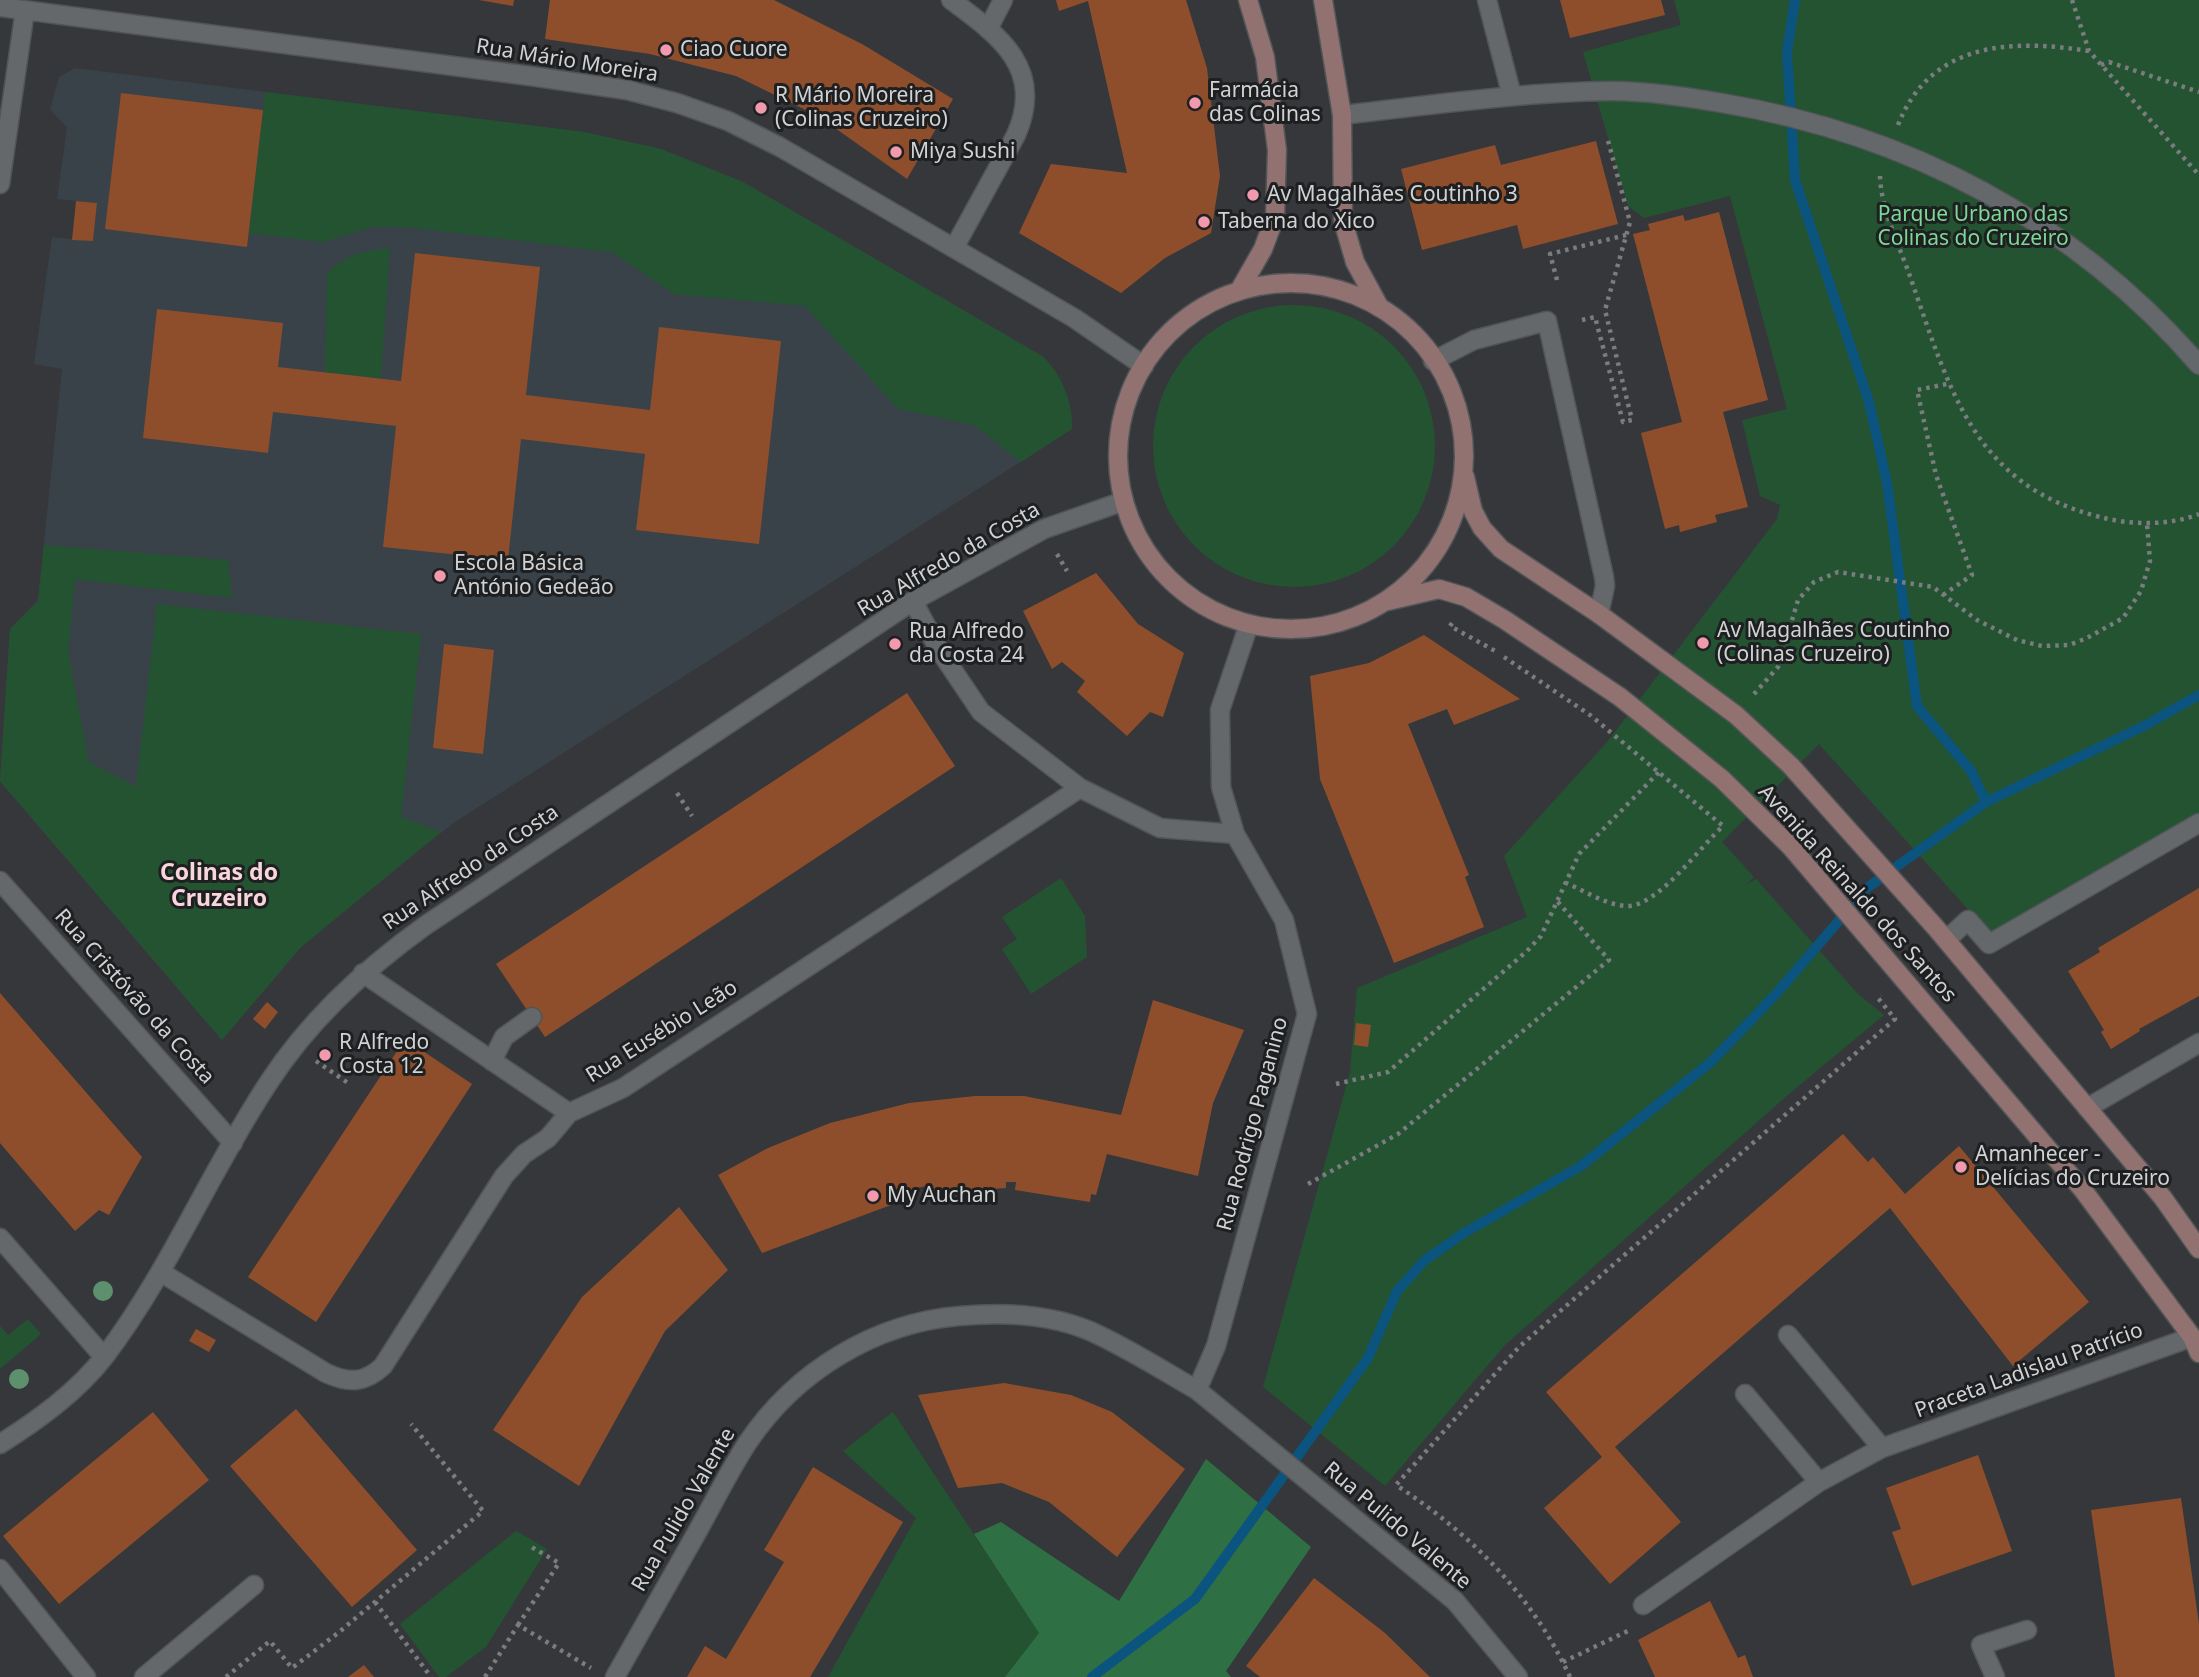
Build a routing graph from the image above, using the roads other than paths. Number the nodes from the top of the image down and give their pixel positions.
1 (951, 0) edge
2 (1003, 0) edge
3 (1248, 0) edge
4 (1323, 0) edge
5 (1487, 0) edge
6 (0, 7) edge
7 (25, 10) junction
8 (988, 29) junction
9 (1512, 96) junction
10 (1342, 115) junction
11 (0, 184) edge
12 (954, 248) junction
13 (1239, 291) junction
14 (1380, 308) junction
15 (1433, 361) junction
16 (2199, 365) edge
17 (1144, 366) junction
18 (1463, 471) junction
19 (1124, 501) junction
20 (914, 601) junction
21 (1388, 601) junction
22 (1599, 614) junction
23 (1249, 624) junction
24 (1080, 788) junction
25 (2199, 822) edge
26 (1236, 834) junction
27 (0, 881) edge
28 (1941, 934) junction
29 (363, 973) junction
30 (532, 1017) dead end
31 (2199, 1043) edge
32 (492, 1061) junction
33 (2087, 1108) junction
34 (569, 1113) junction
35 (233, 1143) junction
36 (0, 1238) edge
37 (2199, 1249) edge
38 (162, 1273) junction
39 (1788, 1335) dead end
40 (2195, 1345) edge
41 (104, 1357) junction
42 (1197, 1390) junction
43 (1745, 1394) dead end
44 (0, 1444) edge
45 (1882, 1448) junction
46 (1819, 1482) junction
47 (0, 1569) edge
48 (254, 1585) dead end
49 (1643, 1605) road end
50 (2026, 1630) dead end
51 (86, 1677) edge
52 (144, 1677) edge
53 (615, 1677) edge
54 (1518, 1677) edge
55 (1995, 1677) edge

1 - 8 street
2 - 8 street
3 - 13 main road
4 - 10 main road
5 - 9 street
6 - 7 street, Rua Mário Moreira
7 - 11 street
7 - 12 street, Rua Mário Moreira
8 - 12 street
9 - 10 street
9 - 16 street
10 - 14 main road
12 - 17 street, Rua Mário Moreira
13 - 14 main road
13 - 17 main road
14 - 15 main road
15 - 18 main road
15 - 22 street
17 - 19 main road
18 - 21 main road
18 - 22 main road, Avenida Reinaldo dos Santos
19 - 20 street, Rua Alfredo da Costa
19 - 23 main road
20 - 24 street
20 - 29 street, Rua Alfredo da Costa
21 - 23 main road
21 - 40 main road, Avenida Reinaldo dos Santos
22 - 28 main road, Avenida Reinaldo dos Santos
23 - 26 street, Rua Rodrigo Paganino
24 - 26 street
24 - 34 street, Rua Eusébio Leão
25 - 28 street
26 - 42 street, Rua Rodrigo Paganino
27 - 35 street, Rua Cristóvão da Costa
28 - 33 main road, Avenida Reinaldo dos Santos
29 - 32 street
29 - 35 street, Rua Alfredo da Costa
30 - 32 street
31 - 33 street
32 - 34 street
33 - 37 main road, Avenida Reinaldo dos Santos
34 - 38 street, Rua Eusébio Leão
35 - 38 street, Rua Alfredo da Costa
36 - 41 street
38 - 41 street, Rua Alfredo da Costa
39 - 45 street
40 - 45 street, Praceta Ladislau Patrício
41 - 44 street, Rua Alfredo da Costa
42 - 53 street, Rua Pulido Valente
42 - 54 street, Rua Pulido Valente
43 - 46 street
45 - 46 street, Praceta Ladislau Patrício
46 - 49 street, Praceta Ladislau Patrício
47 - 51 street
48 - 52 street
50 - 55 street

